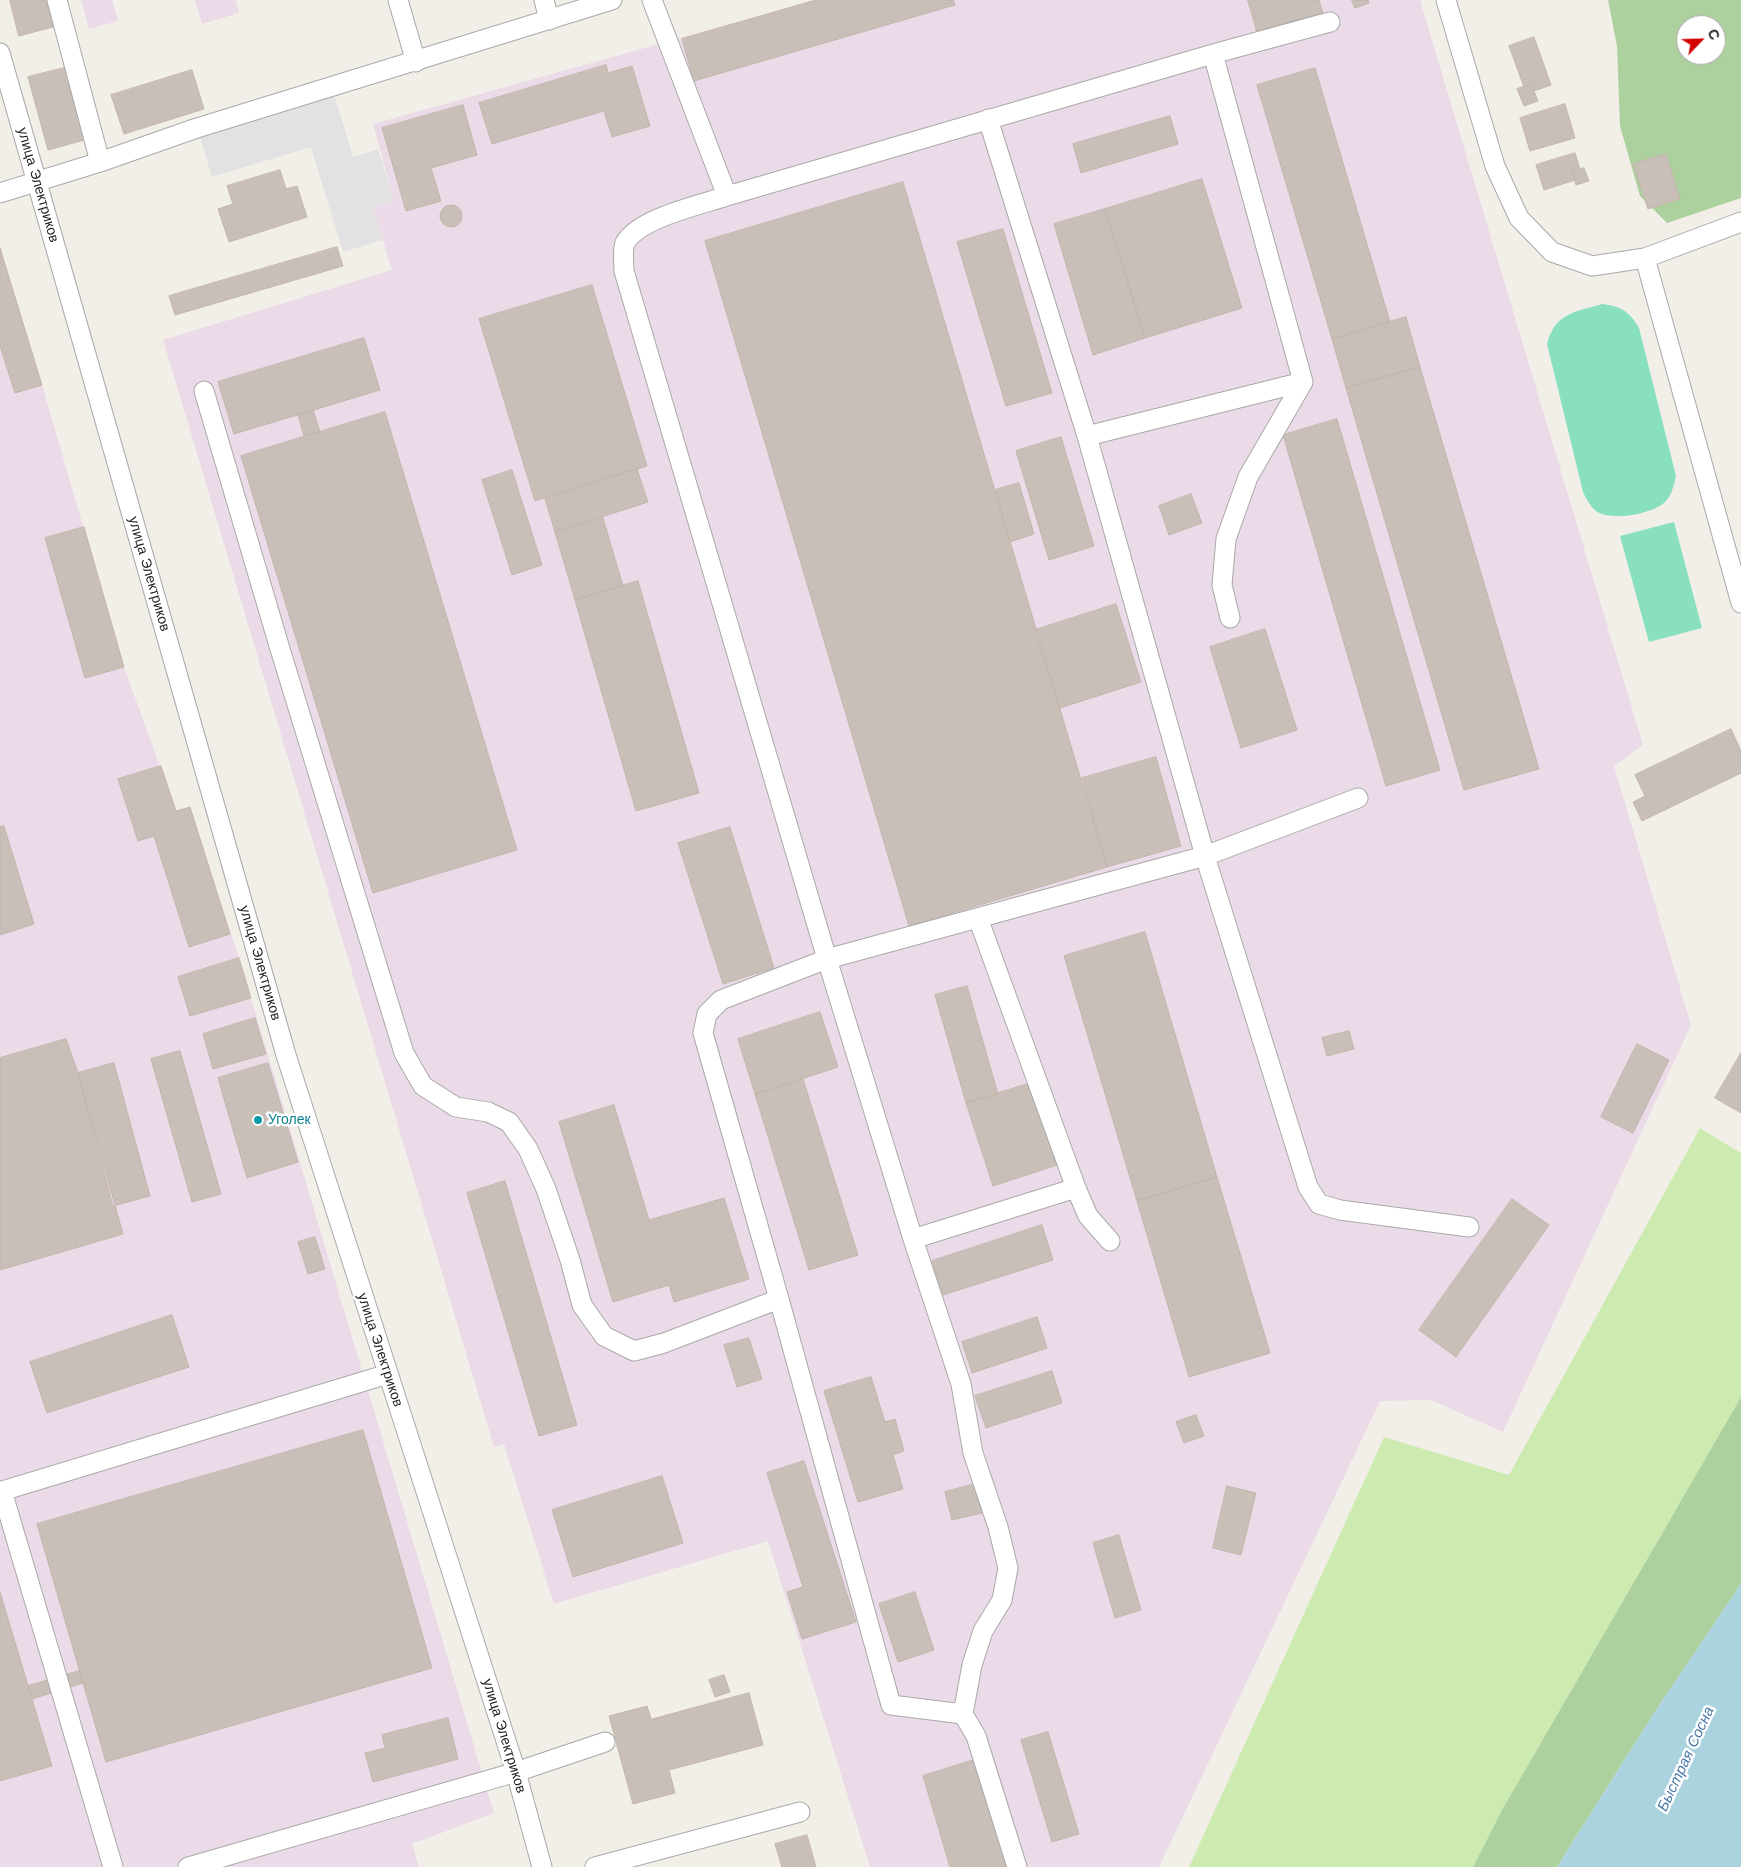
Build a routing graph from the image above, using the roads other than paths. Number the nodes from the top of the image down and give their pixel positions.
1 (56, 0) edge
2 (398, 0) edge
3 (544, 0) edge
4 (612, 0) edge
5 (652, 0) edge
6 (1446, 0) edge
7 (549, 20) junction
8 (1330, 22) dead end
9 (0, 53) edge
10 (1213, 54) junction
11 (416, 62) junction
12 (988, 119) junction
13 (100, 162) junction
14 (37, 182) junction
15 (0, 193) edge
16 (727, 196) junction
17 (1741, 222) edge
18 (1645, 258) junction
19 (1303, 382) junction
20 (204, 391) dead end
21 (1087, 436) junction
22 (1741, 603) edge
23 (1230, 618) dead end
24 (1358, 798) dead end
25 (1205, 856) junction
26 (978, 918) junction
27 (827, 960) junction
28 (1076, 1188) junction
29 (1469, 1227) dead end
30 (913, 1239) junction
31 (1110, 1242) dead end
32 (780, 1299) junction
33 (388, 1374) junction
34 (1, 1491) edge
35 (963, 1714) junction
36 (605, 1742) dead end
37 (516, 1772) junction
38 (800, 1812) dead end
39 (112, 1867) edge
40 (188, 1867) edge
41 (542, 1867) edge
42 (595, 1867) edge
43 (1017, 1867) edge

1 - 13 street
2 - 11 street
3 - 7 street
4 - 7 street
5 - 16 street
6 - 18 street
7 - 11 street
8 - 10 street
9 - 14 street, улица Электриков
10 - 12 street
10 - 19 street
11 - 13 street
12 - 16 street
12 - 21 street
13 - 14 street
14 - 15 street
14 - 33 street, улица Электриков
16 - 27 street
17 - 18 street
18 - 22 street
19 - 21 street
19 - 23 street
20 - 32 street
21 - 25 street
24 - 25 street
25 - 26 street
25 - 29 street
26 - 27 street
26 - 28 street
27 - 30 street
27 - 32 street
28 - 30 street
28 - 31 street
30 - 35 street
32 - 35 street
33 - 34 street
33 - 37 street, улица Электриков
34 - 39 street
35 - 43 street
36 - 37 street
37 - 40 street
37 - 41 street, улица Электриков
38 - 42 street

